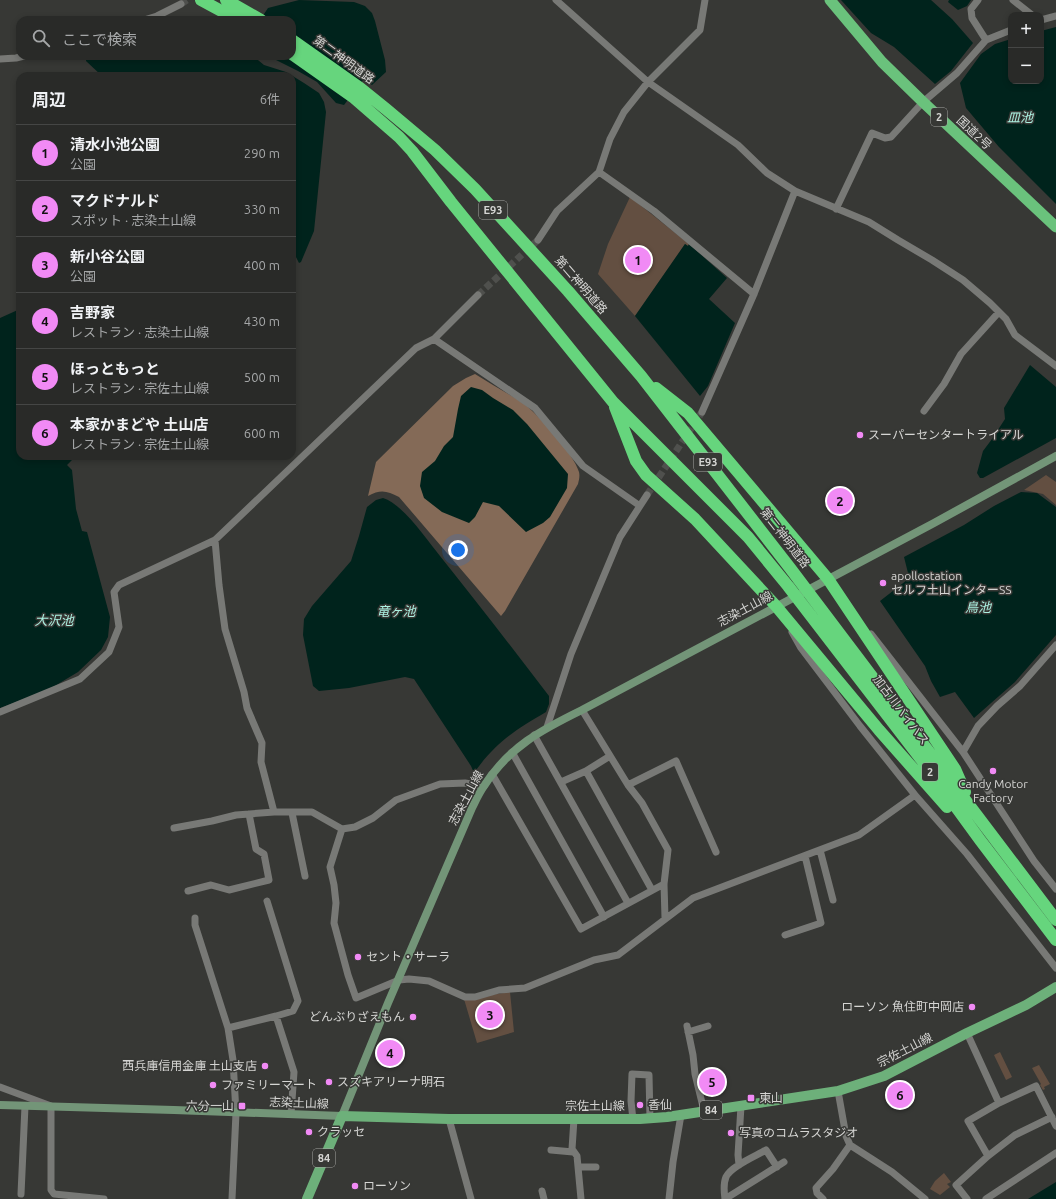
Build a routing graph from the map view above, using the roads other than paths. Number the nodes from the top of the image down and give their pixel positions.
1 (201, 0) edge
2 (226, 0) edge
3 (556, 0) edge
4 (705, 0) edge
5 (830, 0) edge
6 (978, 0) edge
7 (1013, 0) edge
8 (181, 4) dead end
9 (1028, 12) edge
10 (157, 16) edge
11 (231, 16) edge
12 (254, 16) edge
13 (1056, 16) edge
14 (1044, 19) edge
15 (1008, 31) edge
16 (986, 40) junction
17 (296, 43) edge
18 (296, 56) edge
19 (16, 58) edge
20 (0, 59) edge
21 (648, 82) junction
22 (356, 92) junction
23 (923, 102) junction
24 (599, 172) junction
25 (795, 191) junction
26 (836, 209) junction
27 (1056, 227) edge
28 (538, 240) tunnel mouth
29 (754, 294) junction
30 (478, 295) tunnel mouth
31 (999, 312) junction
32 (434, 339) junction
33 (1056, 366) edge
34 (641, 376) junction
35 (613, 402) junction
36 (924, 411) dead end
37 (702, 412) tunnel mouth
38 (1056, 456) edge
39 (647, 495) tunnel mouth
40 (640, 506) junction
41 (215, 540) junction
42 (828, 579) junction
43 (803, 585) joint
44 (792, 590) joint
45 (776, 606) junction
46 (1056, 645) edge
47 (582, 710) junction
48 (0, 712) edge
49 (547, 727) junction
50 (534, 735) junction
51 (512, 752) junction
52 (964, 752) junction
53 (610, 756) junction
54 (586, 771) junction
55 (492, 774) junction
56 (561, 782) junction
57 (628, 785) junction
58 (483, 786) junction
59 (915, 795) junction
60 (274, 812) junction
61 (974, 812) junction
62 (292, 813) junction
63 (249, 814) junction
64 (174, 828) dead end
65 (342, 828) junction
66 (980, 840) junction
67 (820, 850) junction
68 (716, 852) dead end
69 (805, 856) junction
70 (305, 876) dead end
71 (664, 884) junction
72 (1056, 889) edge
73 (652, 890) junction
74 (188, 891) dead end
75 (833, 900) dead end
76 (267, 901) dead end
77 (628, 904) junction
78 (604, 917) junction
79 (195, 918) dead end
80 (665, 918) junction
81 (1056, 920) edge
82 (785, 935) dead end
83 (1056, 940) edge
84 (1056, 968) edge
85 (398, 980) junction
86 (1056, 987) edge
87 (276, 1016) junction
88 (708, 1026) dead end
89 (228, 1028) junction
90 (967, 1033) junction
91 (0, 1087) edge
92 (838, 1091) junction
93 (999, 1103) junction
94 (0, 1105) edge
95 (25, 1106) junction
96 (51, 1106) junction
97 (741, 1106) junction
98 (704, 1111) junction
99 (236, 1112) junction
100 (291, 1114) junction
101 (681, 1115) junction
102 (342, 1116) junction
103 (1052, 1117) junction
104 (449, 1119) junction
105 (574, 1119) junction
106 (650, 1119) junction
107 (633, 1120) junction
108 (1056, 1126) edge
109 (850, 1145) junction
110 (551, 1150) dead end
111 (1056, 1153) edge
112 (578, 1155) junction
113 (988, 1156) junction
114 (784, 1162) dead end
115 (739, 1165) junction
116 (578, 1167) junction
117 (596, 1167) dead end
118 (777, 1167) junction
119 (21, 1194) dead end
120 (104, 1199) edge
121 (232, 1199) edge
122 (307, 1199) edge
123 (471, 1199) edge
124 (581, 1199) edge
125 (669, 1199) edge
126 (725, 1199) edge
127 (824, 1199) edge
128 (924, 1199) edge
129 (967, 1199) edge
130 (986, 1199) edge

1 - 11 highway
2 - 12 highway
3 - 21 street
4 - 21 street
5 - 23 highway, 国道2号 / 2
6 - 16 street
7 - 9 street
8 - 10 street
13 - 14 street
15 - 16 street
16 - 23 street
17 - 22 highway, 第二神明道路 / E93
18 - 22 highway, 第二神明道路 / E93
19 - 20 street
21 - 24 street
21 - 25 street
22 - 34 highway, 第二神明道路 / E93
22 - 35 highway, 第二神明道路 / E93
23 - 26 street
23 - 27 highway, 国道2号 / 2
24 - 28 street
24 - 29 street
25 - 26 street
25 - 29 street
26 - 31 street
29 - 37 street
30 - 32 street
31 - 33 street
31 - 36 street
32 - 40 street
32 - 41 street
34 - 42 highway
34 - 43 highway, 第二神明道路 / E93
35 - 44 highway, 第二神明道路 / E93
35 - 45 highway
38 - 42 main road, 志染土山線
39 - 40 street
40 - 49 street
41 - 48 street
41 - 60 street
42 - 45 main road, 志染土山線
42 - 52 street
42 - 61 highway
43 - 61 highway, 加古川バイパス / 2
44 - 66 highway, 加古川バイパス / 2
45 - 47 main road, 志染土山線
45 - 59 street
45 - 66 highway
46 - 52 street
47 - 49 main road, 志染土山線
47 - 53 street
49 - 50 main road, 志染土山線
50 - 51 main road, 志染土山線
50 - 56 street
51 - 55 main road, 志染土山線
51 - 78 street
52 - 72 street
53 - 54 street
53 - 57 street
54 - 56 street
54 - 73 street
55 - 58 main road, 志染土山線
55 - 78 street
56 - 77 street
57 - 68 street
57 - 71 street
58 - 65 street
58 - 85 main road, 志染土山線
59 - 67 street
59 - 84 street
60 - 62 street
60 - 63 street
61 - 81 highway, 加古川バイパス / 2
62 - 65 street
62 - 70 street
63 - 64 street
63 - 74 street
65 - 85 street
66 - 83 highway, 加古川バイパス / 2
67 - 69 street
67 - 75 street
69 - 80 street
69 - 82 street
71 - 73 street
71 - 80 street
73 - 77 street
76 - 87 street
77 - 78 street
79 - 89 street
80 - 85 street
85 - 102 main road, 志染土山線
86 - 90 main road, 宗佐土山線 / 84
87 - 89 street
87 - 100 street
88 - 98 street
89 - 99 street
90 - 92 main road, 宗佐土山線 / 84
90 - 93 street
91 - 96 street
92 - 97 main road, 宗佐土山線 / 84
92 - 109 street
93 - 103 street
93 - 113 street
94 - 95 main road, 志染土山線
95 - 96 main road, 志染土山線
95 - 119 street
96 - 99 main road, 志染土山線
96 - 120 street
97 - 98 main road, 宗佐土山線 / 84
97 - 115 street
98 - 101 main road, 宗佐土山線 / 84
99 - 100 main road, 志染土山線
99 - 121 street
100 - 102 main road, 志染土山線
101 - 106 main road, 宗佐土山線 / 84
101 - 125 street
102 - 104 main road, 宗佐土山線 / 84
102 - 122 main road, 84
103 - 108 street
103 - 113 street
104 - 105 main road, 宗佐土山線 / 84
104 - 123 street
105 - 107 main road, 宗佐土山線 / 84
105 - 112 street
106 - 107 main road, 宗佐土山線 / 84
106 - 107 street
109 - 127 street
109 - 128 street
110 - 112 street
111 - 130 street
112 - 116 street
113 - 129 street
114 - 118 street
115 - 118 street
115 - 126 street
116 - 117 street
116 - 124 street
118 - 126 street

